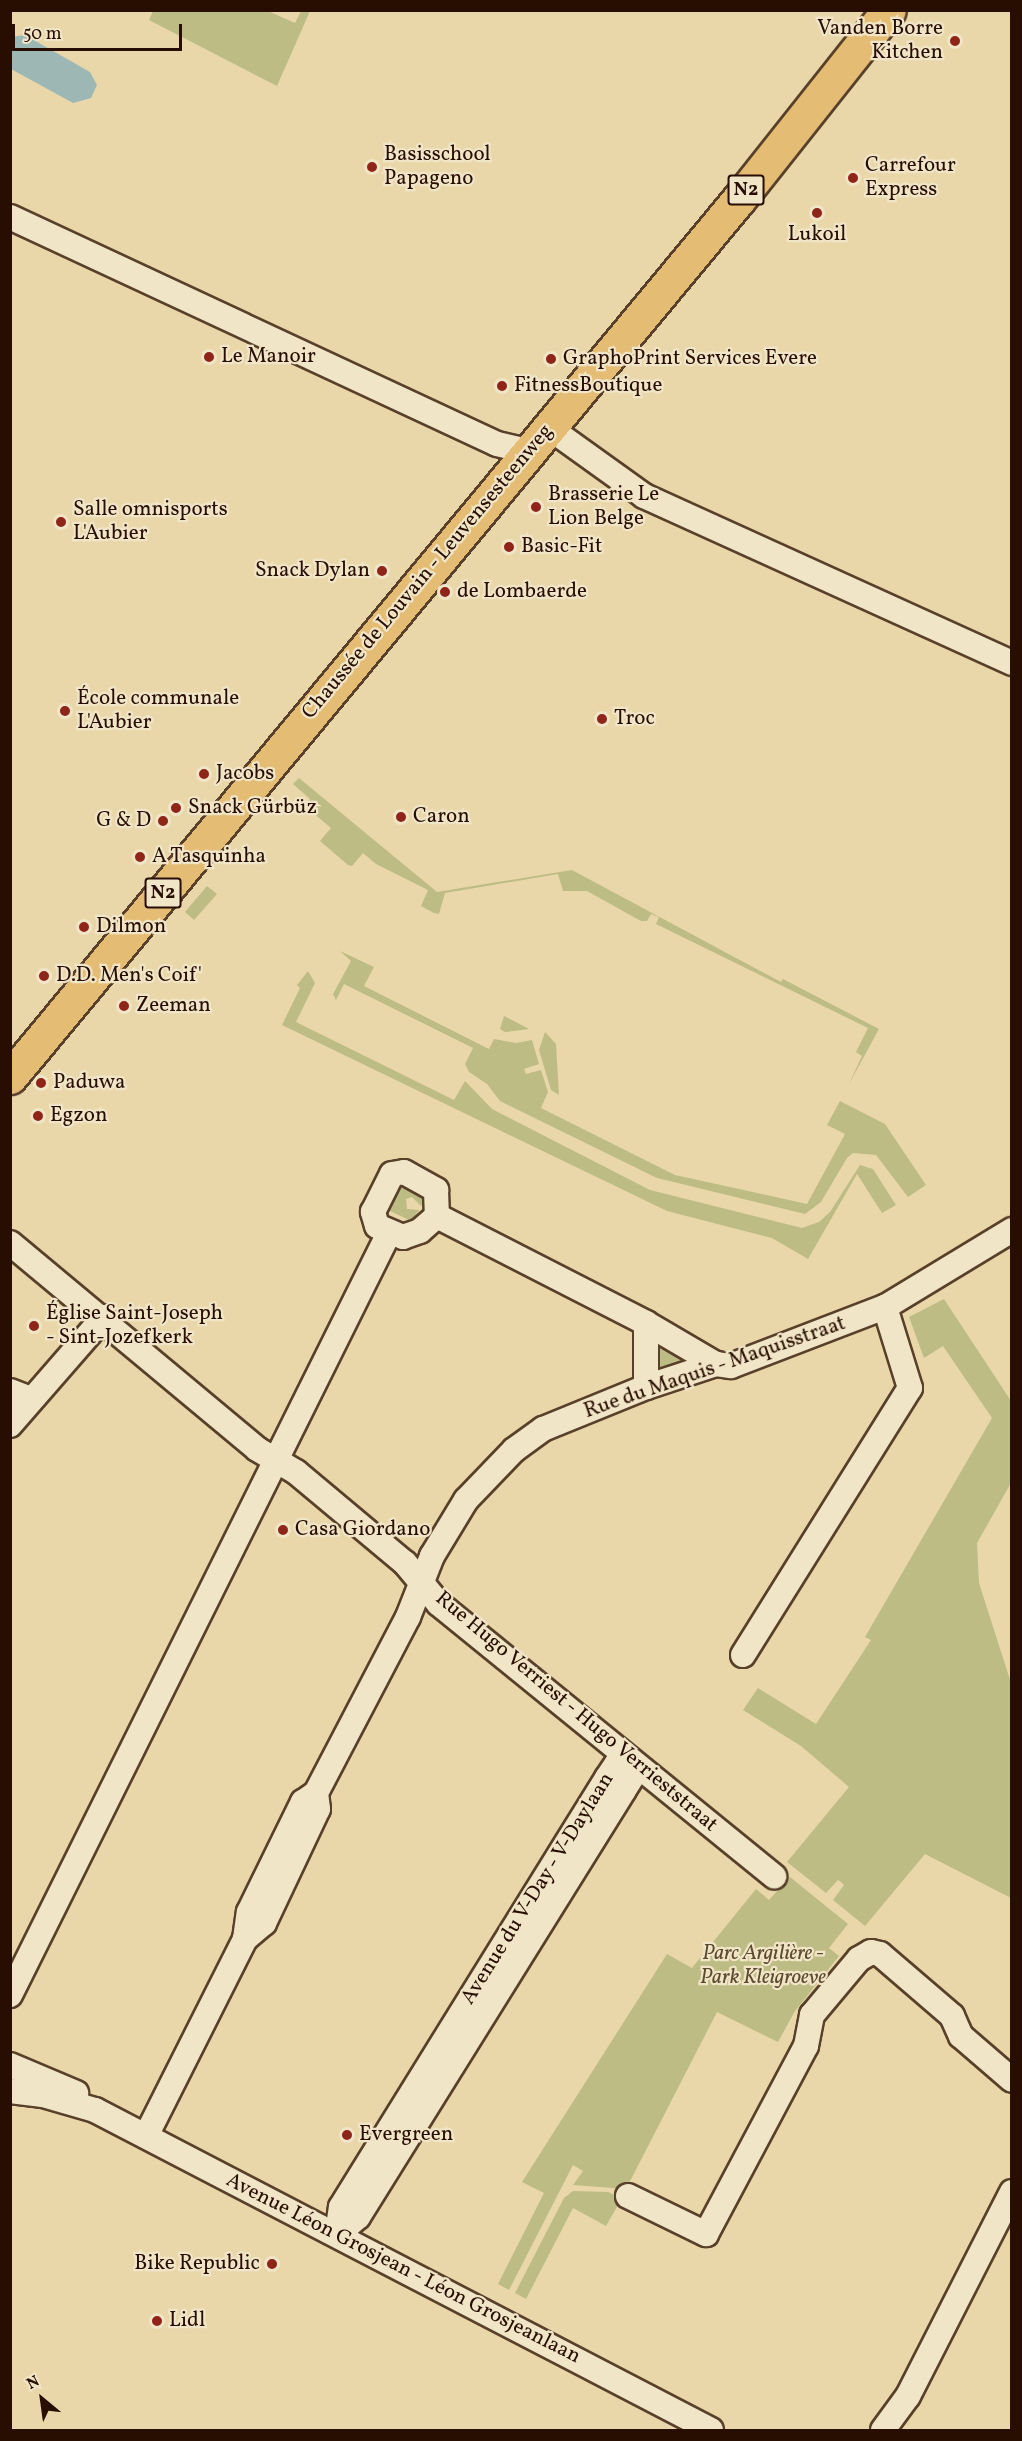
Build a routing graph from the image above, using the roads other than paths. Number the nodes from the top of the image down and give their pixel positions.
1 (889, 10) edge
2 (10, 217) edge
3 (538, 439) junction
4 (1011, 663) edge
5 (10, 1077) edge
6 (437, 1216) junction
7 (1011, 1230) edge
8 (389, 1233) junction
9 (10, 1243) edge
10 (885, 1307) junction
11 (104, 1317) junction
12 (646, 1323) junction
13 (716, 1364) junction
14 (646, 1387) junction
15 (21, 1395) edge
16 (10, 1425) edge
17 (276, 1460) junction
18 (423, 1580) junction
19 (743, 1655) dead end
20 (630, 1760) junction
21 (774, 1876) dead end
22 (10, 1995) edge
23 (10, 2065) edge
24 (1011, 2080) edge
25 (10, 2091) edge
26 (95, 2110) junction
27 (146, 2136) junction
28 (1011, 2192) edge
29 (628, 2196) dead end
30 (337, 2235) junction
31 (908, 2396) junction
32 (711, 2430) edge
33 (884, 2430) edge
34 (900, 2430) edge

1 - 3 main road, Chaussée de Louvain - Leuvensesteenweg / N2
2 - 3 street
3 - 4 street
3 - 5 main road, Chaussée de Louvain - Leuvensesteenweg / N2
6 - 8 street
6 - 8 street
6 - 12 street
7 - 10 street, Rue du Maquis - Maquisstraat
8 - 17 street
9 - 11 street, Rue Hugo Verriest - Hugo Verrieststraat
10 - 13 street, Rue du Maquis - Maquisstraat
10 - 19 street
11 - 15 street
11 - 17 street, Rue Hugo Verriest - Hugo Verrieststraat
12 - 13 street
12 - 14 street
13 - 14 street, Rue du Maquis - Maquisstraat
14 - 18 street, Rue du Maquis - Maquisstraat
15 - 16 street
17 - 18 street, Rue Hugo Verriest - Hugo Verrieststraat
17 - 22 street
18 - 20 street, Rue Hugo Verriest - Hugo Verrieststraat
18 - 27 street, Rue du Maquis - Maquisstraat
20 - 21 street, Rue Hugo Verriest - Hugo Verrieststraat
20 - 30 street, Avenue du V-Day - V-Daylaan
23 - 26 street, Avenue Léon Grosjean - Léon Grosjeanlaan
24 - 29 street
25 - 26 street, Avenue Léon Grosjean - Léon Grosjeanlaan
26 - 27 street, Avenue Léon Grosjean - Léon Grosjeanlaan
27 - 30 street, Avenue Léon Grosjean - Léon Grosjeanlaan
28 - 31 street
30 - 32 street, Avenue Léon Grosjean - Léon Grosjeanlaan
31 - 33 street
31 - 34 street

